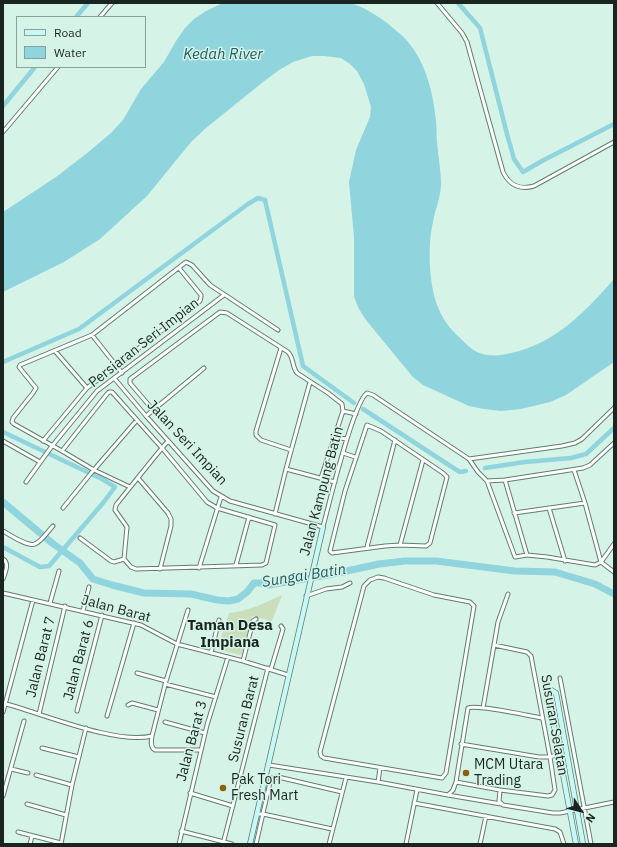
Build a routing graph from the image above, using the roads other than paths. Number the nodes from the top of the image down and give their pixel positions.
1 (112, 3) edge
2 (437, 3) edge
3 (101, 16) edge
4 (57, 68) edge
5 (3, 132) edge
6 (614, 142) edge
7 (179, 268) junction
8 (224, 294) junction
9 (278, 330) dead end
10 (92, 335) junction
11 (281, 348) junction
12 (54, 351) junction
13 (116, 365) junction
14 (204, 368) dead end
15 (122, 372) junction
16 (114, 378) junction
17 (310, 382) junction
18 (87, 388) junction
19 (614, 408) edge
20 (153, 410) junction
21 (343, 411) junction
22 (356, 414) junction
23 (146, 416) junction
24 (137, 420) junction
25 (334, 437) junction
26 (347, 439) junction
27 (395, 440) junction
28 (3, 441) edge
29 (43, 441) junction
30 (168, 441) junction
31 (614, 443) edge
32 (51, 447) junction
33 (162, 448) junction
34 (291, 450) junction
35 (62, 451) junction
36 (343, 453) junction
37 (356, 457) junction
38 (469, 459) junction
39 (424, 460) junction
40 (40, 462) junction
41 (286, 469) junction
42 (574, 470) junction
43 (93, 471) junction
44 (138, 478) junction
45 (321, 478) junction
46 (505, 480) junction
47 (487, 481) junction
48 (26, 482) dead end
49 (335, 482) junction
50 (130, 487) junction
51 (221, 497) junction
52 (585, 503) junction
53 (63, 508) dead end
54 (218, 508) junction
55 (549, 508) junction
56 (514, 513) junction
57 (275, 514) junction
58 (249, 518) junction
59 (53, 526) dead end
60 (322, 527) junction
61 (3, 532) edge
62 (80, 538) dead end
63 (614, 544) edge
64 (400, 545) junction
65 (367, 547) junction
66 (527, 555) junction
67 (4, 560) edge
68 (124, 560) junction
69 (565, 561) junction
70 (601, 562) junction
71 (236, 565) junction
72 (199, 568) junction
73 (160, 569) junction
74 (59, 571) dead end
75 (614, 572) edge
76 (3, 579) edge
77 (350, 583) dead end
78 (89, 587) dead end
79 (3, 593) edge
80 (508, 594) dead end
81 (306, 596) junction
82 (34, 600) junction
83 (50, 603) junction
84 (65, 606) junction
85 (188, 610) dead end
86 (83, 611) junction
87 (102, 615) junction
88 (256, 619) dead end
89 (219, 620) dead end
90 (134, 623) junction
91 (281, 626) dead end
92 (177, 644) junction
93 (494, 645) junction
94 (211, 653) junction
95 (228, 657) junction
96 (243, 661) junction
97 (270, 669) junction
98 (138, 673) dead end
99 (288, 675) junction
100 (560, 678) dead end
101 (165, 682) junction
102 (216, 697) junction
103 (4, 703) edge
104 (128, 705) dead end
105 (483, 708) junction
106 (158, 710) junction
107 (77, 711) dead end
108 (3, 712) edge
109 (39, 714) junction
110 (107, 716) dead end
111 (542, 718) junction
112 (24, 721) dead end
113 (165, 722) dead end
114 (86, 728) junction
115 (205, 733) junction
116 (152, 736) junction
117 (461, 744) junction
118 (42, 748) dead end
119 (201, 750) junction
120 (559, 754) junction
121 (79, 757) junction
122 (550, 757) junction
123 (269, 765) junction
124 (380, 768) junction
125 (11, 769) junction
126 (28, 773) dead end
127 (36, 775) dead end
128 (346, 778) junction
129 (378, 782) junction
130 (456, 782) junction
131 (72, 785) junction
132 (416, 790) junction
133 (500, 790) junction
134 (342, 792) junction
135 (190, 794) junction
136 (448, 795) junction
137 (3, 796) edge
138 (614, 802) edge
139 (414, 803) junction
140 (27, 804) dead end
141 (503, 805) junction
142 (233, 806) junction
143 (584, 808) junction
144 (577, 810) junction
145 (570, 811) junction
146 (260, 814) junction
147 (66, 815) junction
148 (486, 816) junction
149 (332, 829) junction
150 (181, 831) junction
151 (18, 832) dead end
152 (32, 836) junction
153 (224, 843) edge
154 (30, 844) edge
155 (61, 844) edge
156 (179, 844) edge
157 (232, 844) edge
158 (250, 844) edge
159 (256, 844) edge
160 (329, 844) edge
161 (406, 844) edge
162 (480, 844) edge
163 (564, 844) edge
164 (576, 844) edge
165 (583, 844) edge
166 (591, 844) edge

1 - 3 street
2 - 6 street
4 - 5 street
7 - 8 street
7 - 10 street
7 - 13 street
8 - 9 street
8 - 15 street, Persiaran Seri Impian
10 - 12 street
10 - 13 street
11 - 17 street
11 - 20 street
11 - 34 street
12 - 18 street
12 - 29 street
13 - 15 street
13 - 18 street
14 - 20 street
15 - 16 street, Persiaran Seri Impian
16 - 23 street, Jalan Seri Impian
16 - 32 street, Persiaran Seri Impian
17 - 21 street
17 - 34 street
18 - 29 street
19 - 38 street
20 - 23 street
21 - 22 street
21 - 25 street
22 - 26 street, Jalan Kampung Batin
22 - 38 street, Jalan Kampung Batin
23 - 30 street, Jalan Seri Impian
24 - 33 street
24 - 35 street
24 - 43 street
25 - 26 street
25 - 45 street
26 - 36 street, Jalan Kampung Batin
27 - 37 street
27 - 39 street
27 - 65 street
28 - 40 street
29 - 32 street
30 - 33 street
30 - 51 street, Jalan Seri Impian
31 - 42 street
32 - 35 street
32 - 40 street, Persiaran Seri Impian
33 - 44 street
33 - 54 street
34 - 41 street
35 - 43 street
36 - 37 street
36 - 49 street, Jalan Kampung Batin
37 - 65 street
38 - 47 street
39 - 64 street
39 - 64 street
40 - 48 street, Persiaran Seri Impian
41 - 45 street
41 - 57 street
42 - 46 street
42 - 52 street
43 - 50 street
43 - 53 street
44 - 50 street
44 - 73 street
45 - 49 street
46 - 47 street
46 - 56 street
47 - 66 street
49 - 60 street, Jalan Kampung Batin
50 - 68 street
51 - 54 street
51 - 57 street, Jalan Seri Impian
52 - 55 street
52 - 70 street
54 - 58 street
54 - 72 street
55 - 56 street
55 - 69 street
56 - 66 street
57 - 60 street, Jalan Seri Impian
58 - 71 street
58 - 71 street
59 - 61 street
60 - 81 street, Jalan Kampung Batin
62 - 68 street
63 - 70 street
64 - 65 street
66 - 69 street
67 - 76 street
68 - 73 street
69 - 70 street
70 - 75 street
71 - 72 street
72 - 73 street
74 - 83 street
77 - 81 street
78 - 86 street
79 - 82 street, Jalan Barat
80 - 93 street
81 - 99 street, Jalan Kampung Batin
82 - 83 street, Jalan Barat
82 - 103 street
83 - 84 street, Jalan Barat
84 - 86 street, Jalan Barat
84 - 109 street, Jalan Barat 7
85 - 92 street
86 - 87 street, Jalan Barat
87 - 90 street, Jalan Barat
87 - 107 street, Jalan Barat 6
88 - 96 street
89 - 94 street
90 - 92 street, Jalan Barat
90 - 110 street
91 - 97 street, Susuran Barat
92 - 94 street, Jalan Barat
92 - 101 street
93 - 105 street
93 - 111 street, Susuran Selatan
94 - 95 street, Jalan Barat
95 - 96 street, Jalan Barat
95 - 102 street, Jalan Barat 3
96 - 97 street, Jalan Barat
97 - 99 street, Jalan Barat
97 - 142 street, Susuran Barat
98 - 101 street
99 - 123 street, Jalan Kampung Batin
100 - 143 street
101 - 102 street
101 - 106 street
102 - 115 street, Jalan Barat 3
103 - 108 street
103 - 109 street
104 - 106 street
105 - 111 street
105 - 117 street
106 - 116 street
109 - 114 street
111 - 122 street, Susuran Selatan
112 - 125 street
113 - 115 street
114 - 116 street
114 - 121 street
115 - 119 street, Jalan Barat 3
116 - 119 street
117 - 122 street
117 - 130 street
118 - 121 street
119 - 135 street, Jalan Barat 3
120 - 122 street
120 - 144 street
120 - 145 street
121 - 131 street
122 - 133 street, Susuran Selatan
123 - 128 street
123 - 146 street, Jalan Kampung Batin
124 - 124 street
124 - 129 street
125 - 126 street
125 - 137 street
127 - 131 street
128 - 129 street
128 - 134 street
129 - 132 street
130 - 133 street, Susuran Selatan
130 - 136 street
131 - 147 street
132 - 136 street
132 - 139 street
133 - 141 street
134 - 146 street
134 - 149 street
135 - 142 street
135 - 150 street, Jalan Barat 3
136 - 141 street
138 - 143 street
139 - 148 street
139 - 161 street
140 - 147 street
141 - 145 street
142 - 153 street, Susuran Barat
143 - 144 street
143 - 166 street
144 - 145 street
144 - 165 street
145 - 164 street
146 - 149 street
146 - 158 street, Jalan Kampung Batin
146 - 159 street
147 - 155 street
148 - 162 street
148 - 163 street
149 - 160 street
150 - 153 street
150 - 156 street, Jalan Barat 3
151 - 152 street
152 - 154 street
152 - 155 street
153 - 157 street

